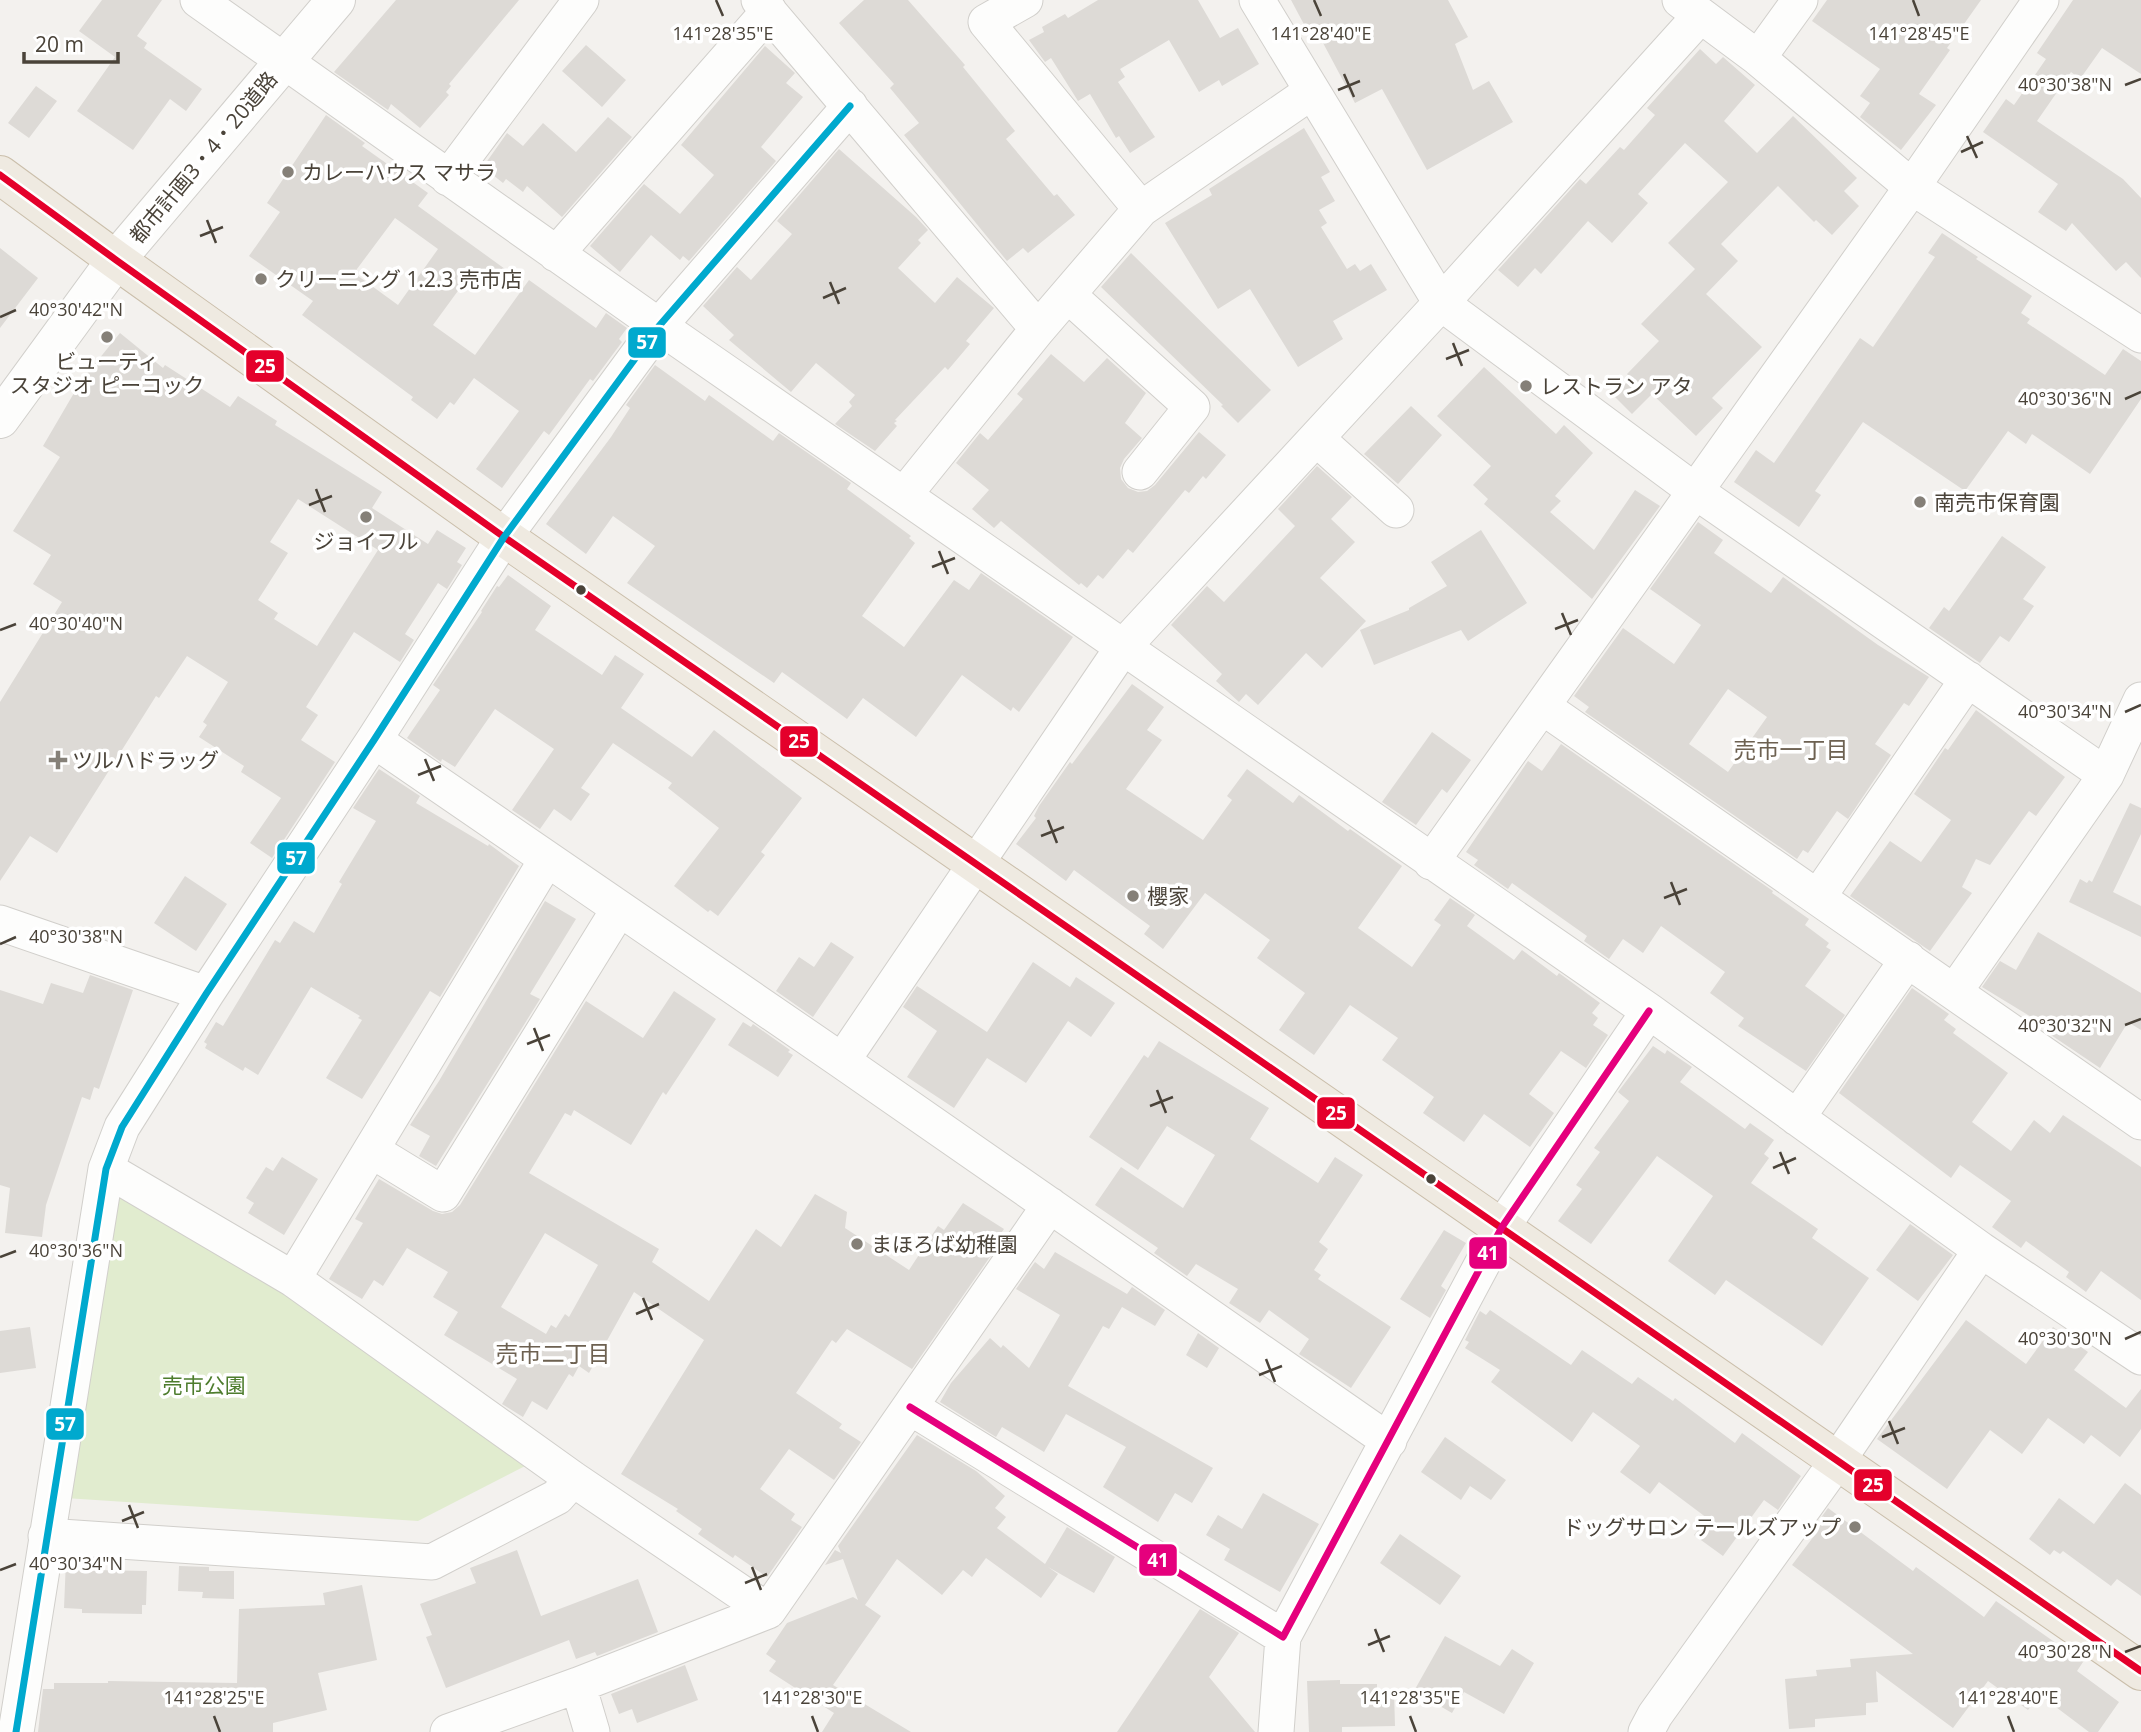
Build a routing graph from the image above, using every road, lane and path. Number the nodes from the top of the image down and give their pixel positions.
1 (198, 0) edge
2 (336, 0) edge
3 (581, 0) edge
4 (1025, 0) edge
5 (1257, 0) edge
6 (1800, 0) edge
7 (2041, 0) edge
8 (764, 5) edge
9 (1690, 8) edge
10 (1758, 58) junction
11 (284, 62) junction
12 (1311, 92) junction
13 (850, 106) junction
14 (0, 175) edge
15 (448, 178) junction
16 (1912, 187) junction
17 (1141, 209) junction
18 (556, 254) junction
19 (116, 260) junction
20 (1068, 295) junction
21 (1441, 303) junction
22 (659, 326) junction
23 (1038, 330) junction
24 (2141, 335) edge
25 (0, 419) edge
26 (1317, 439) junction
27 (1140, 472) dead end
28 (1695, 491) junction
29 (904, 495) junction
30 (1396, 510) dead end
31 (504, 537) junction
32 (1123, 647) junction
33 (1968, 679) junction
34 (2141, 700) edge
35 (1543, 707) junction
36 (374, 740) junction
37 (2106, 775) junction
38 (547, 859) junction
39 (1432, 862) junction
40 (975, 865) junction
41 (1818, 897) junction
42 (620, 909) junction
43 (0, 923) edge
44 (1908, 958) junction
45 (1955, 991) junction
46 (206, 994) junction
47 (1649, 1011) junction
48 (842, 1061) junction
49 (1797, 1118) junction
50 (2141, 1122) edge
51 (371, 1150) junction
52 (106, 1168) junction
53 (1050, 1205) junction
54 (1502, 1227) junction
55 (1981, 1250) junction
56 (293, 1279) junction
57 (2141, 1357) edge
58 (910, 1407) junction
59 (1389, 1441) junction
60 (1838, 1460) junction
61 (573, 1479) junction
62 (46, 1536) junction
63 (768, 1611) junction
64 (1283, 1637) junction
65 (2141, 1671) edge
66 (578, 1685) junction
67 (16, 1732) edge
68 (448, 1732) edge
69 (592, 1732) edge
70 (1276, 1732) edge
71 (1646, 1732) edge

1 - 11 street
2 - 11 street, 都市計画3・4・20道路
3 - 15 street
4 - 17 street
5 - 12 street
6 - 10 street
7 - 16 street
8 - 13 street
8 - 18 street
9 - 10 street
9 - 21 street
10 - 16 street
11 - 15 street
11 - 19 street, 都市計画3・4・20道路
12 - 17 street
12 - 21 street
13 - 22 street
13 - 23 street
14 - 19 highway
15 - 18 street
16 - 24 street
16 - 28 street
17 - 20 street
18 - 22 street
19 - 25 street, 都市計画3・4・20道路
19 - 31 highway
20 - 23 street
20 - 27 street
21 - 26 street
21 - 28 street
22 - 29 street
22 - 31 street
23 - 29 street
26 - 30 street
26 - 32 street
28 - 33 street
28 - 35 street
29 - 32 street
31 - 36 street
31 - 40 highway
32 - 39 street
32 - 40 street
33 - 37 street
33 - 41 street
34 - 37 street
35 - 39 street
35 - 41 street
36 - 38 street
36 - 46 street
37 - 45 street
38 - 42 street
38 - 51 street
39 - 47 street
40 - 48 street
40 - 54 highway
41 - 44 street
42 - 48 street
42 - 51 street
43 - 46 street
44 - 45 street
44 - 49 street
45 - 50 street
46 - 52 street
47 - 49 street
47 - 54 street
48 - 53 street
49 - 55 street
51 - 56 street
52 - 56 street
52 - 62 street
53 - 58 street
53 - 59 street
54 - 59 street
54 - 60 highway
55 - 57 street
55 - 60 street
56 - 61 street
58 - 63 street
58 - 64 street
59 - 64 street
60 - 65 highway
60 - 71 street
61 - 62 street
61 - 63 street
62 - 67 street
63 - 66 street
64 - 70 street
66 - 68 street
66 - 69 street

